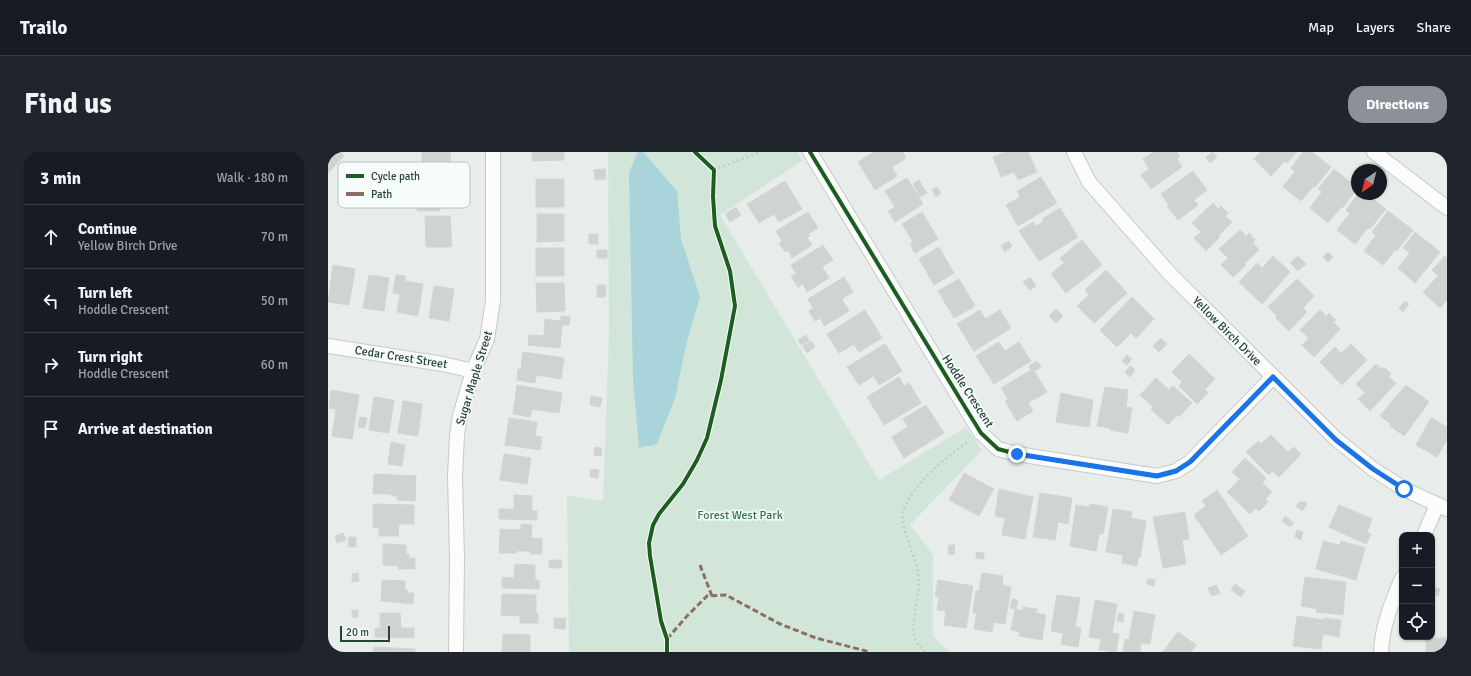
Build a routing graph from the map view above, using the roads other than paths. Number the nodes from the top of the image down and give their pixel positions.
1 (493, 152) edge
2 (810, 152) edge
3 (1074, 152) edge
4 (1374, 152) edge
5 (1447, 208) edge
6 (328, 346) edge
7 (473, 371) junction
8 (1273, 377) junction
9 (1442, 507) edge
10 (1426, 532) edge
11 (1399, 586) edge
12 (456, 652) edge
13 (1381, 652) edge

1 - 7 street, Sugar Maple Street
2 - 8 street, Hoddle Crescent
3 - 8 street, Yellow Birch Drive
4 - 5 street
6 - 7 street, Cedar Crest Street
7 - 12 street, Sugar Maple Street
8 - 9 street, Yellow Birch Drive
9 - 10 street
11 - 13 street

